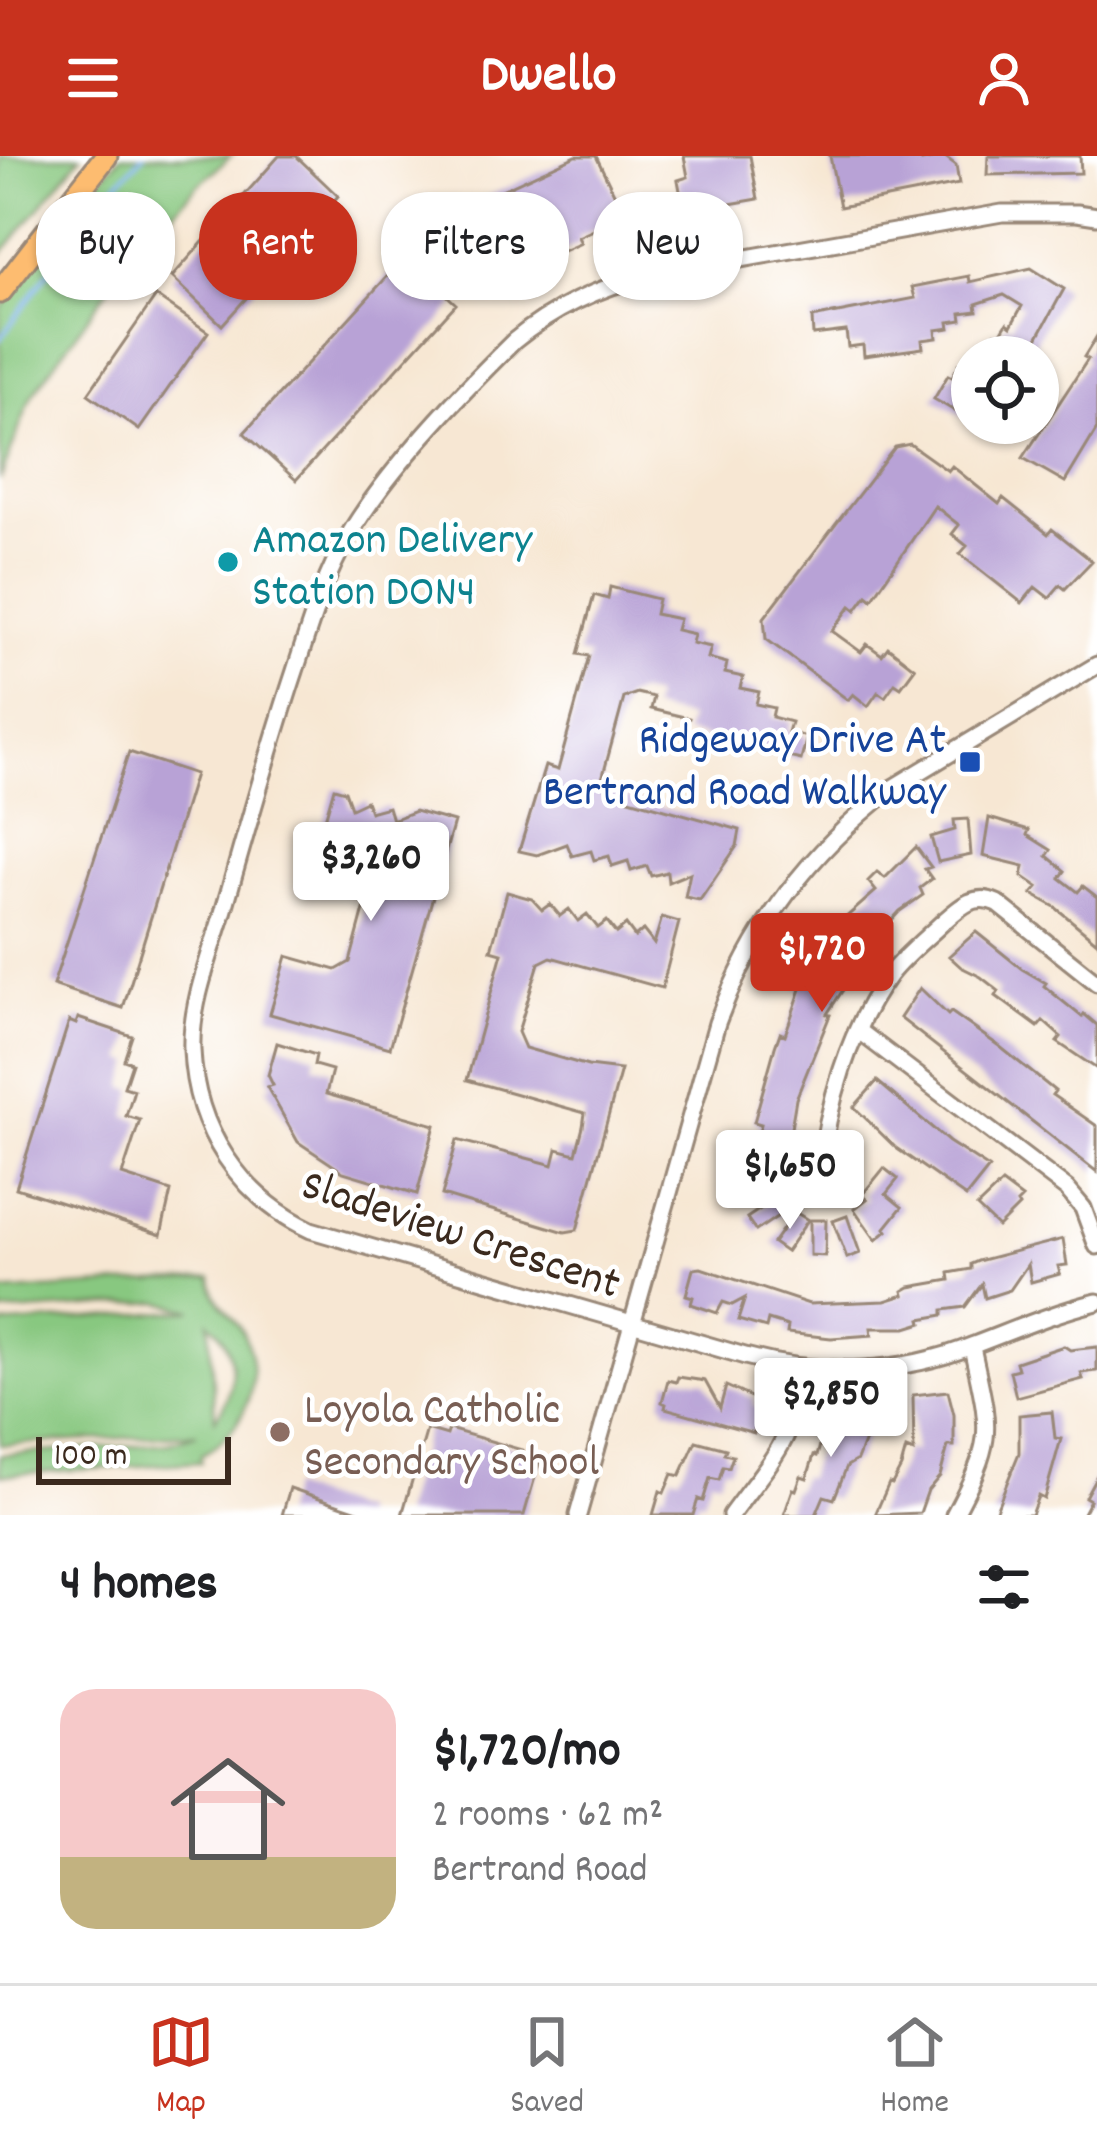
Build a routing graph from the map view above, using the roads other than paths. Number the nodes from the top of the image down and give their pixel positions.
1 (106, 156) edge
2 (1097, 216) edge
3 (0, 292) edge
4 (1097, 665) edge
5 (1097, 983) edge
6 (859, 1031) junction
7 (820, 1174) dead end
8 (1097, 1246) edge
9 (1097, 1302) edge
10 (631, 1323) junction
11 (972, 1346) junction
12 (805, 1370) junction
13 (578, 1515) edge
14 (731, 1515) edge
15 (954, 1515) edge

1 - 3 highway
2 - 10 street, Sladeview Crescent
4 - 10 street
5 - 6 street
6 - 7 street
6 - 8 street
9 - 11 street, Sladeview Crescent
10 - 12 street, Sladeview Crescent
10 - 13 street
11 - 12 street, Sladeview Crescent
11 - 15 street
12 - 14 street

